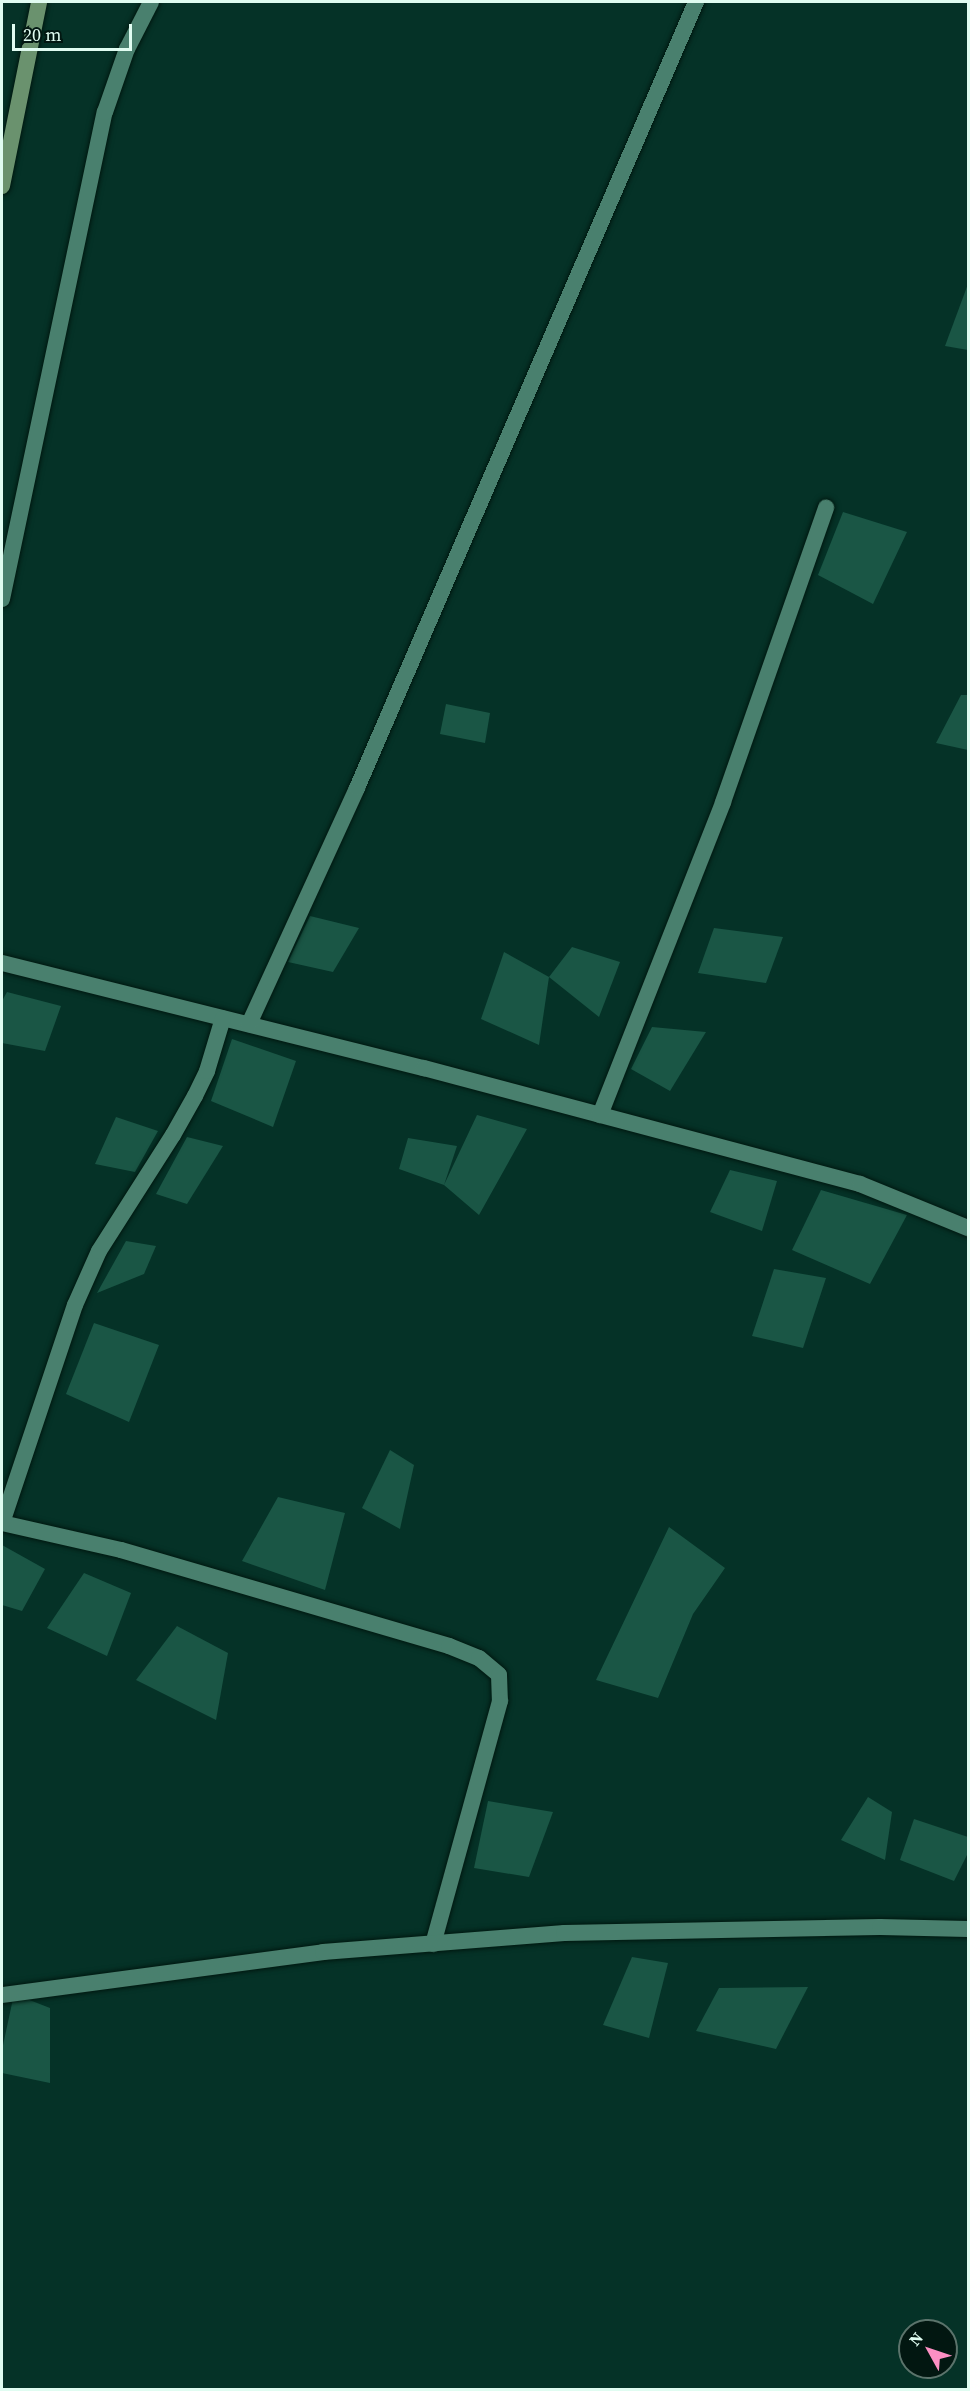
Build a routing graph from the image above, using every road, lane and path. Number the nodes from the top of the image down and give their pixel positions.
1 (39, 2) edge
2 (151, 2) edge
3 (696, 2) edge
4 (2, 186) edge
5 (826, 508) dead end
6 (2, 599) edge
7 (2, 963) edge
8 (223, 1018) junction
9 (249, 1024) junction
10 (600, 1115) junction
11 (969, 1228) edge
12 (2, 1523) edge
13 (969, 1929) edge
14 (433, 1944) junction
15 (2, 1995) edge

1 - 4 main road
2 - 6 street
3 - 9 street
5 - 10 street
7 - 8 street
8 - 9 street
8 - 12 street
9 - 10 street
10 - 11 street
12 - 14 street
13 - 14 street
14 - 15 street

